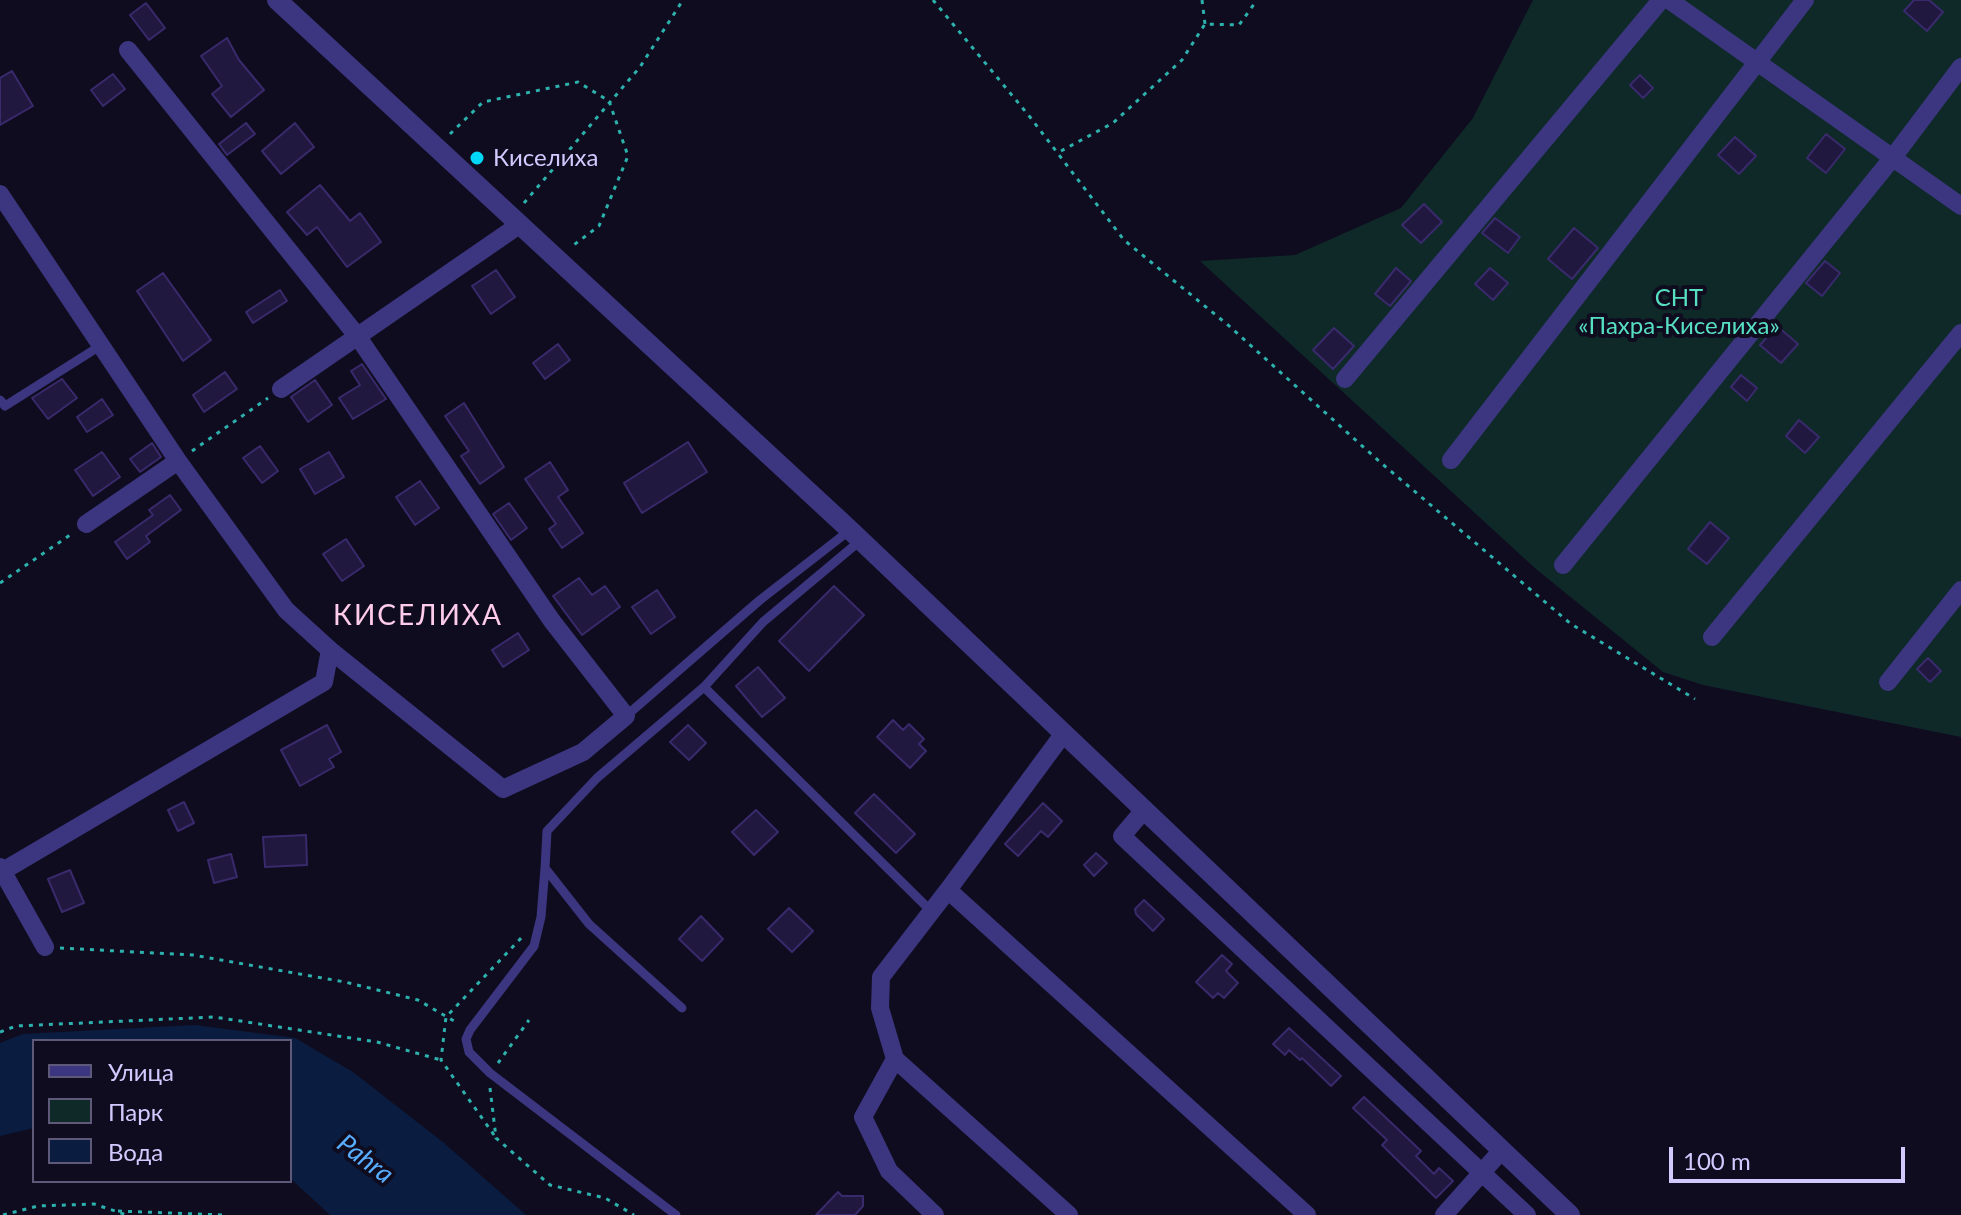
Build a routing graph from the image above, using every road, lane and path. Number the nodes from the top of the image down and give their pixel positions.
1 (277, 0) edge
2 (683, 0) edge
3 (933, 0) edge
4 (1202, 0) edge
5 (1257, 0) edge
6 (1661, 0) edge
7 (1669, 0) edge
8 (1805, 0) edge
9 (1205, 24) junction
10 (128, 50) dead end
11 (1756, 63) junction
12 (1961, 67) edge
13 (609, 101) junction
14 (435, 148) junction
15 (1060, 152) junction
16 (1894, 156) junction
17 (0, 194) edge
18 (1961, 206) edge
19 (516, 222) junction
20 (555, 258) junction
21 (1961, 333) edge
22 (358, 337) junction
23 (100, 346) junction
24 (1345, 379) dead end
25 (281, 389) joint
26 (0, 400) edge
27 (1451, 460) dead end
28 (178, 461) junction
29 (86, 524) joint
30 (855, 535) junction
31 (1563, 565) dead end
32 (0, 583) edge
33 (1961, 590) edge
34 (1712, 637) dead end
35 (330, 650) junction
36 (1888, 682) dead end
37 (704, 687) junction
38 (1695, 699) dead end
39 (626, 716) junction
40 (1064, 733) junction
41 (1144, 810) junction
42 (545, 868) junction
43 (2, 869) edge
44 (948, 890) junction
45 (931, 911) junction
46 (45, 947) joint
47 (682, 1008) dead end
48 (529, 1020) dead end
49 (454, 1021) dead end
50 (0, 1032) edge
51 (895, 1059) junction
52 (441, 1060) dead end
53 (490, 1073) junction
54 (1502, 1150) junction
55 (1481, 1173) junction
56 (114, 1211) junction
57 (3, 1215) edge
58 (127, 1215) edge
59 (224, 1215) edge
60 (634, 1215) edge
61 (676, 1215) edge
62 (935, 1215) edge
63 (1069, 1215) edge
64 (1307, 1215) edge
65 (1444, 1215) edge
66 (1527, 1215) edge
67 (1570, 1215) edge

1 - 14 street
2 - 13 path
3 - 15 path
4 - 9 path
5 - 9 path
6 - 24 street
7 - 11 street
8 - 11 street
9 - 15 path
10 - 22 street
11 - 16 street
11 - 27 street
12 - 16 street
13 - 14 path
13 - 19 path
13 - 20 path
14 - 19 street
15 - 38 path
16 - 18 street
16 - 31 street
17 - 23 street
19 - 20 street
19 - 22 street
20 - 30 street
21 - 34 street
22 - 25 street
22 - 39 street
23 - 26 lane
23 - 28 street
25 - 28 path
28 - 29 street
28 - 35 street
29 - 32 path
30 - 37 lane
30 - 39 lane
30 - 40 street
33 - 36 street
35 - 39 street
35 - 43 street
37 - 42 lane
37 - 45 lane
40 - 41 street
40 - 44 street
41 - 54 street
41 - 55 street
42 - 47 lane
42 - 53 lane
43 - 46 street
44 - 45 street
44 - 64 street
45 - 51 street
46 - 49 path
48 - 53 path
50 - 52 path
51 - 62 street
51 - 63 street
53 - 60 path
53 - 61 lane
54 - 55 street
54 - 67 street
55 - 65 street
55 - 66 street
56 - 57 path
56 - 58 path
56 - 59 path

